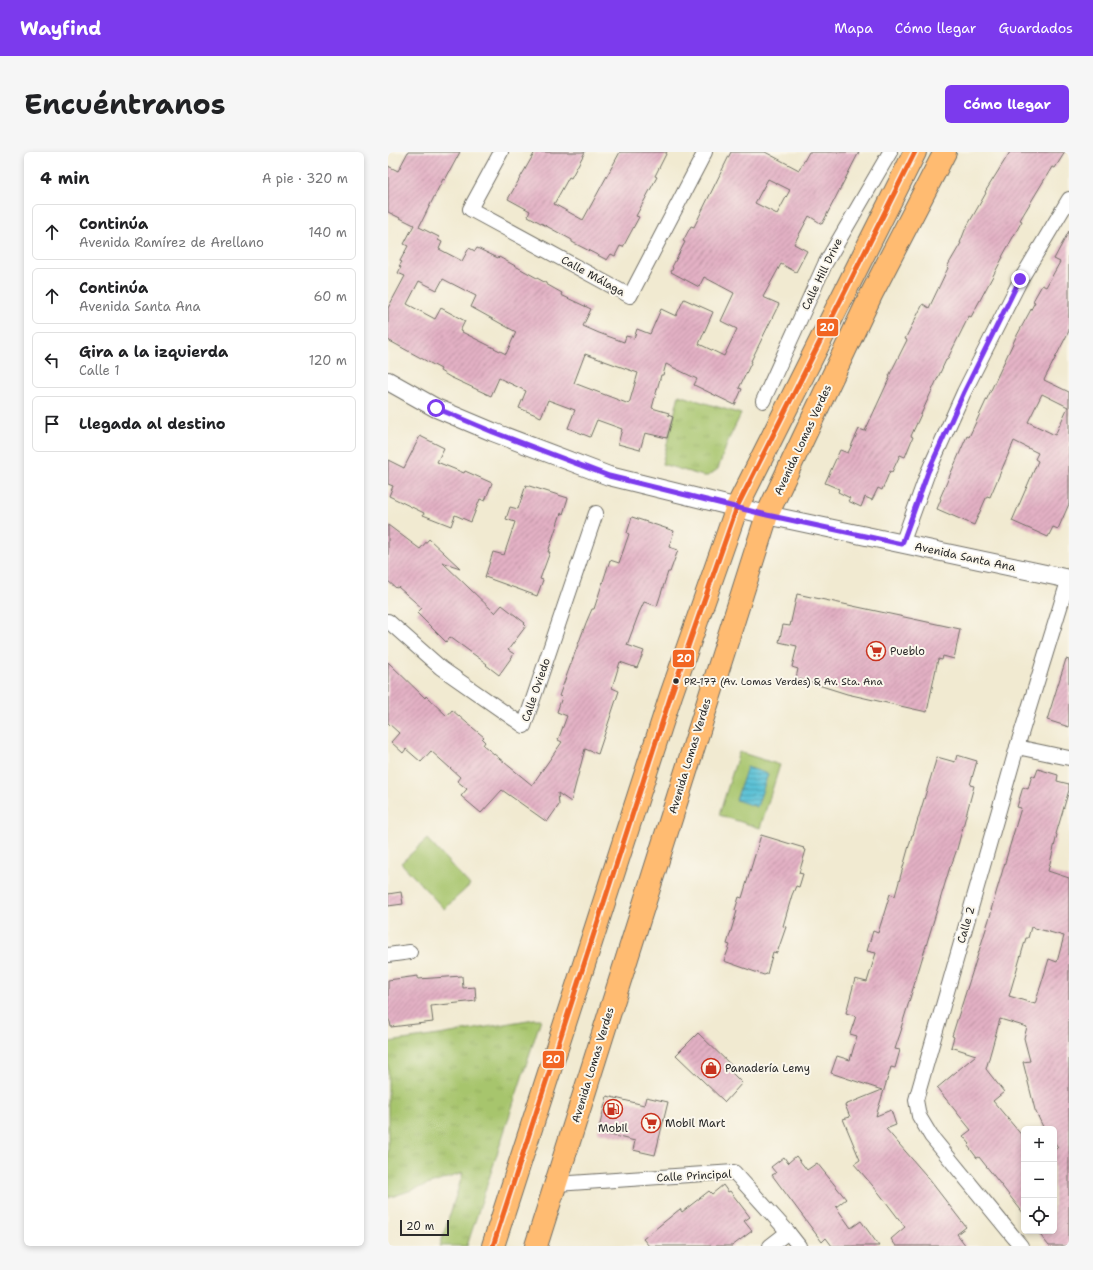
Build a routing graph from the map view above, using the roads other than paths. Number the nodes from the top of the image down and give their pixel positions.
1 (501, 152) edge
2 (705, 152) edge
3 (890, 152) edge
4 (915, 152) edge
5 (945, 152) edge
6 (1069, 199) edge
7 (388, 381) edge
8 (763, 401) dead end
9 (737, 507) junction
10 (596, 513) dead end
11 (767, 515) junction
12 (902, 544) junction
13 (1069, 579) edge
14 (388, 621) edge
15 (1017, 747) junction
16 (1069, 758) edge
17 (410, 952) dead end
18 (388, 955) edge
19 (556, 1184) junction
20 (788, 1232) junction
21 (493, 1246) edge
22 (536, 1246) edge
23 (770, 1246) edge
24 (799, 1246) edge
25 (1021, 1246) edge

1 - 2 street, Calle Málaga
3 - 8 street, Calle Hill Drive
4 - 9 highway
5 - 11 highway, Avenida Lomas Verdes
6 - 12 street
7 - 9 street, Avenida Santa Ana
9 - 11 street, Avenida Santa Ana
9 - 21 highway
10 - 14 street, Calle Oviedo
11 - 12 street, Avenida Santa Ana
11 - 19 highway, Avenida Lomas Verdes
12 - 13 street, Avenida Santa Ana
13 - 15 street, Calle 2
15 - 16 street
15 - 25 street, Calle 2
17 - 18 street
19 - 20 street, Calle Principal
19 - 22 highway, Avenida Lomas Verdes
20 - 23 street
20 - 24 street, Calle Principal

